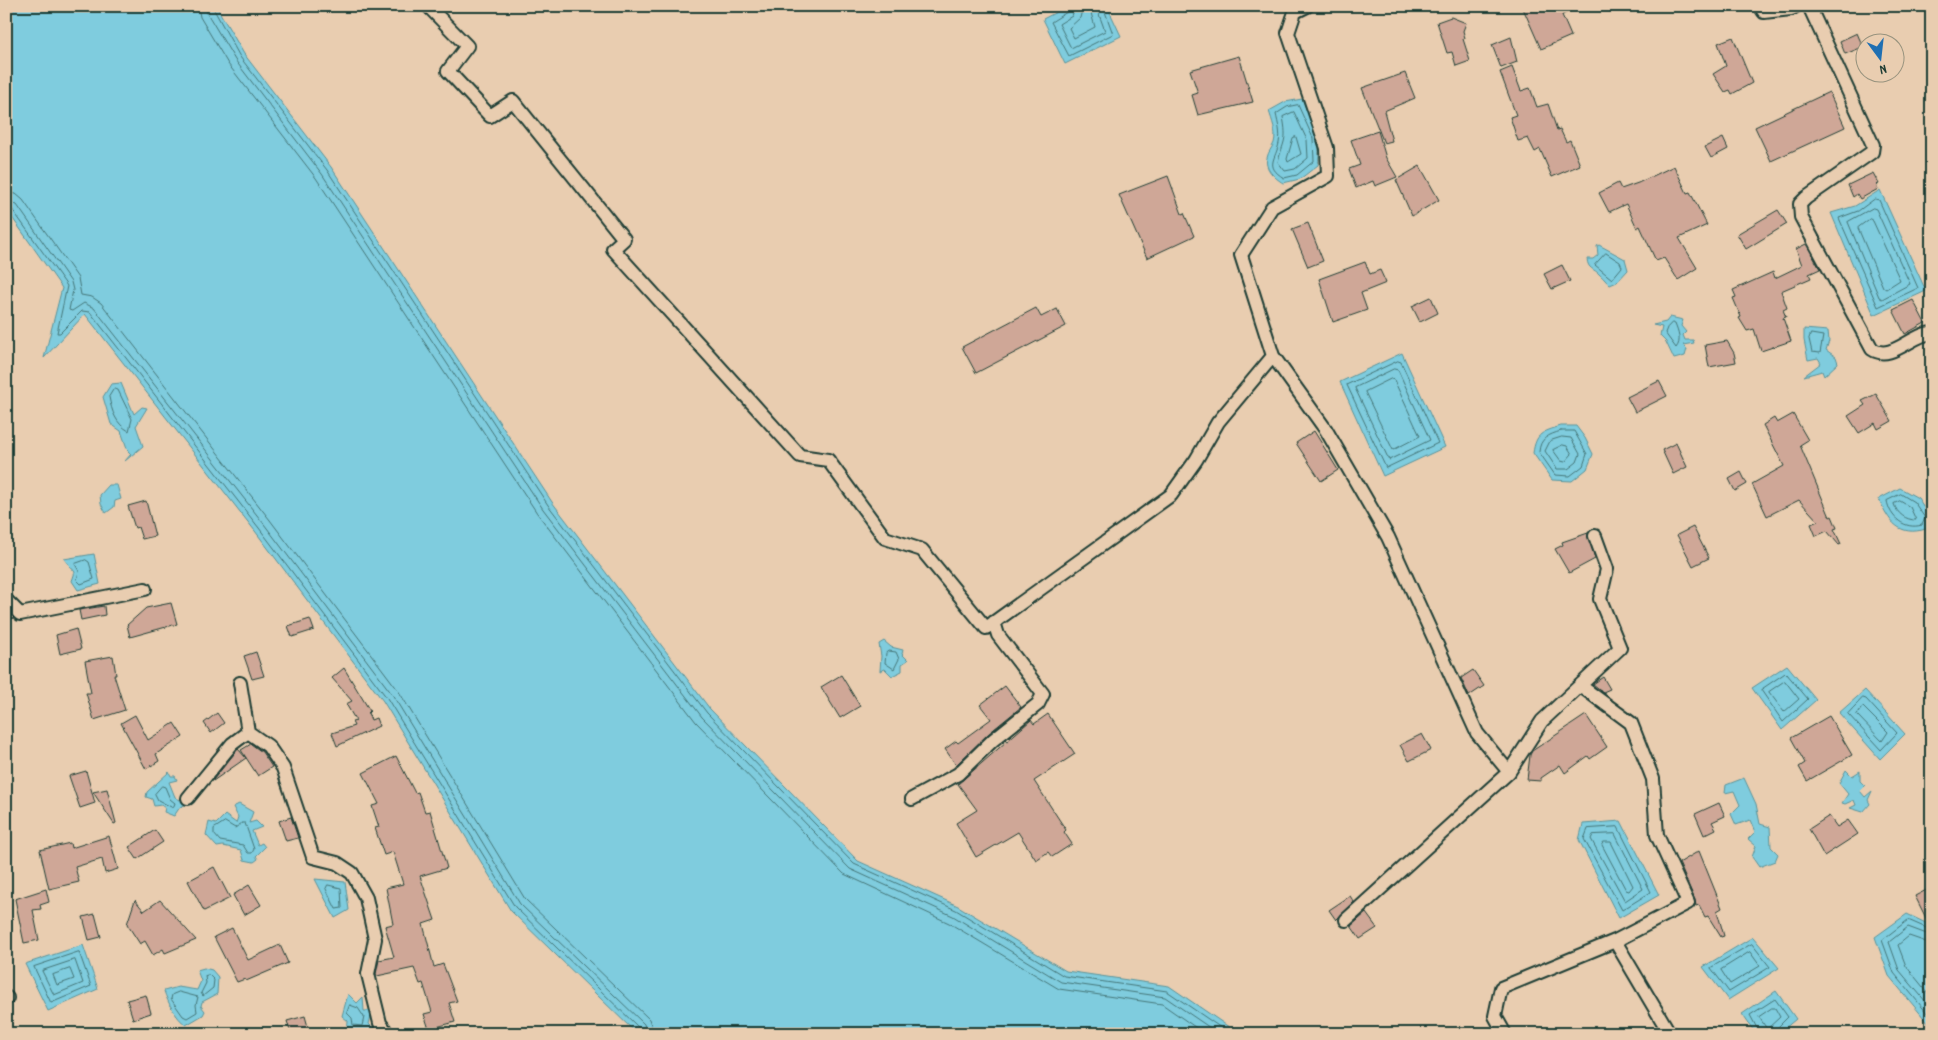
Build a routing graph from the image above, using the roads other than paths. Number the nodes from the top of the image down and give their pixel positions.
1 (428, 6) edge
2 (1307, 6) edge
3 (1760, 6) edge
4 (1796, 6) edge
5 (1809, 6) edge
6 (1932, 333) edge
7 (1273, 356) junction
8 (1595, 536) dead end
9 (145, 589) dead end
10 (6, 600) edge
11 (994, 622) junction
12 (240, 683) dead end
13 (1581, 686) junction
14 (248, 732) junction
15 (1509, 772) junction
16 (188, 798) dead end
17 (912, 800) dead end
18 (1346, 920) dead end
19 (1615, 941) junction
20 (388, 1034) edge
21 (1505, 1034) edge
22 (1670, 1034) edge

1 - 11 street
2 - 7 street
3 - 4 street
5 - 6 street
7 - 11 street
7 - 15 street
8 - 13 street
9 - 10 street
11 - 17 street
12 - 14 street
13 - 15 street
13 - 19 street
14 - 16 street
14 - 20 street
15 - 18 street
19 - 21 street
19 - 22 street

